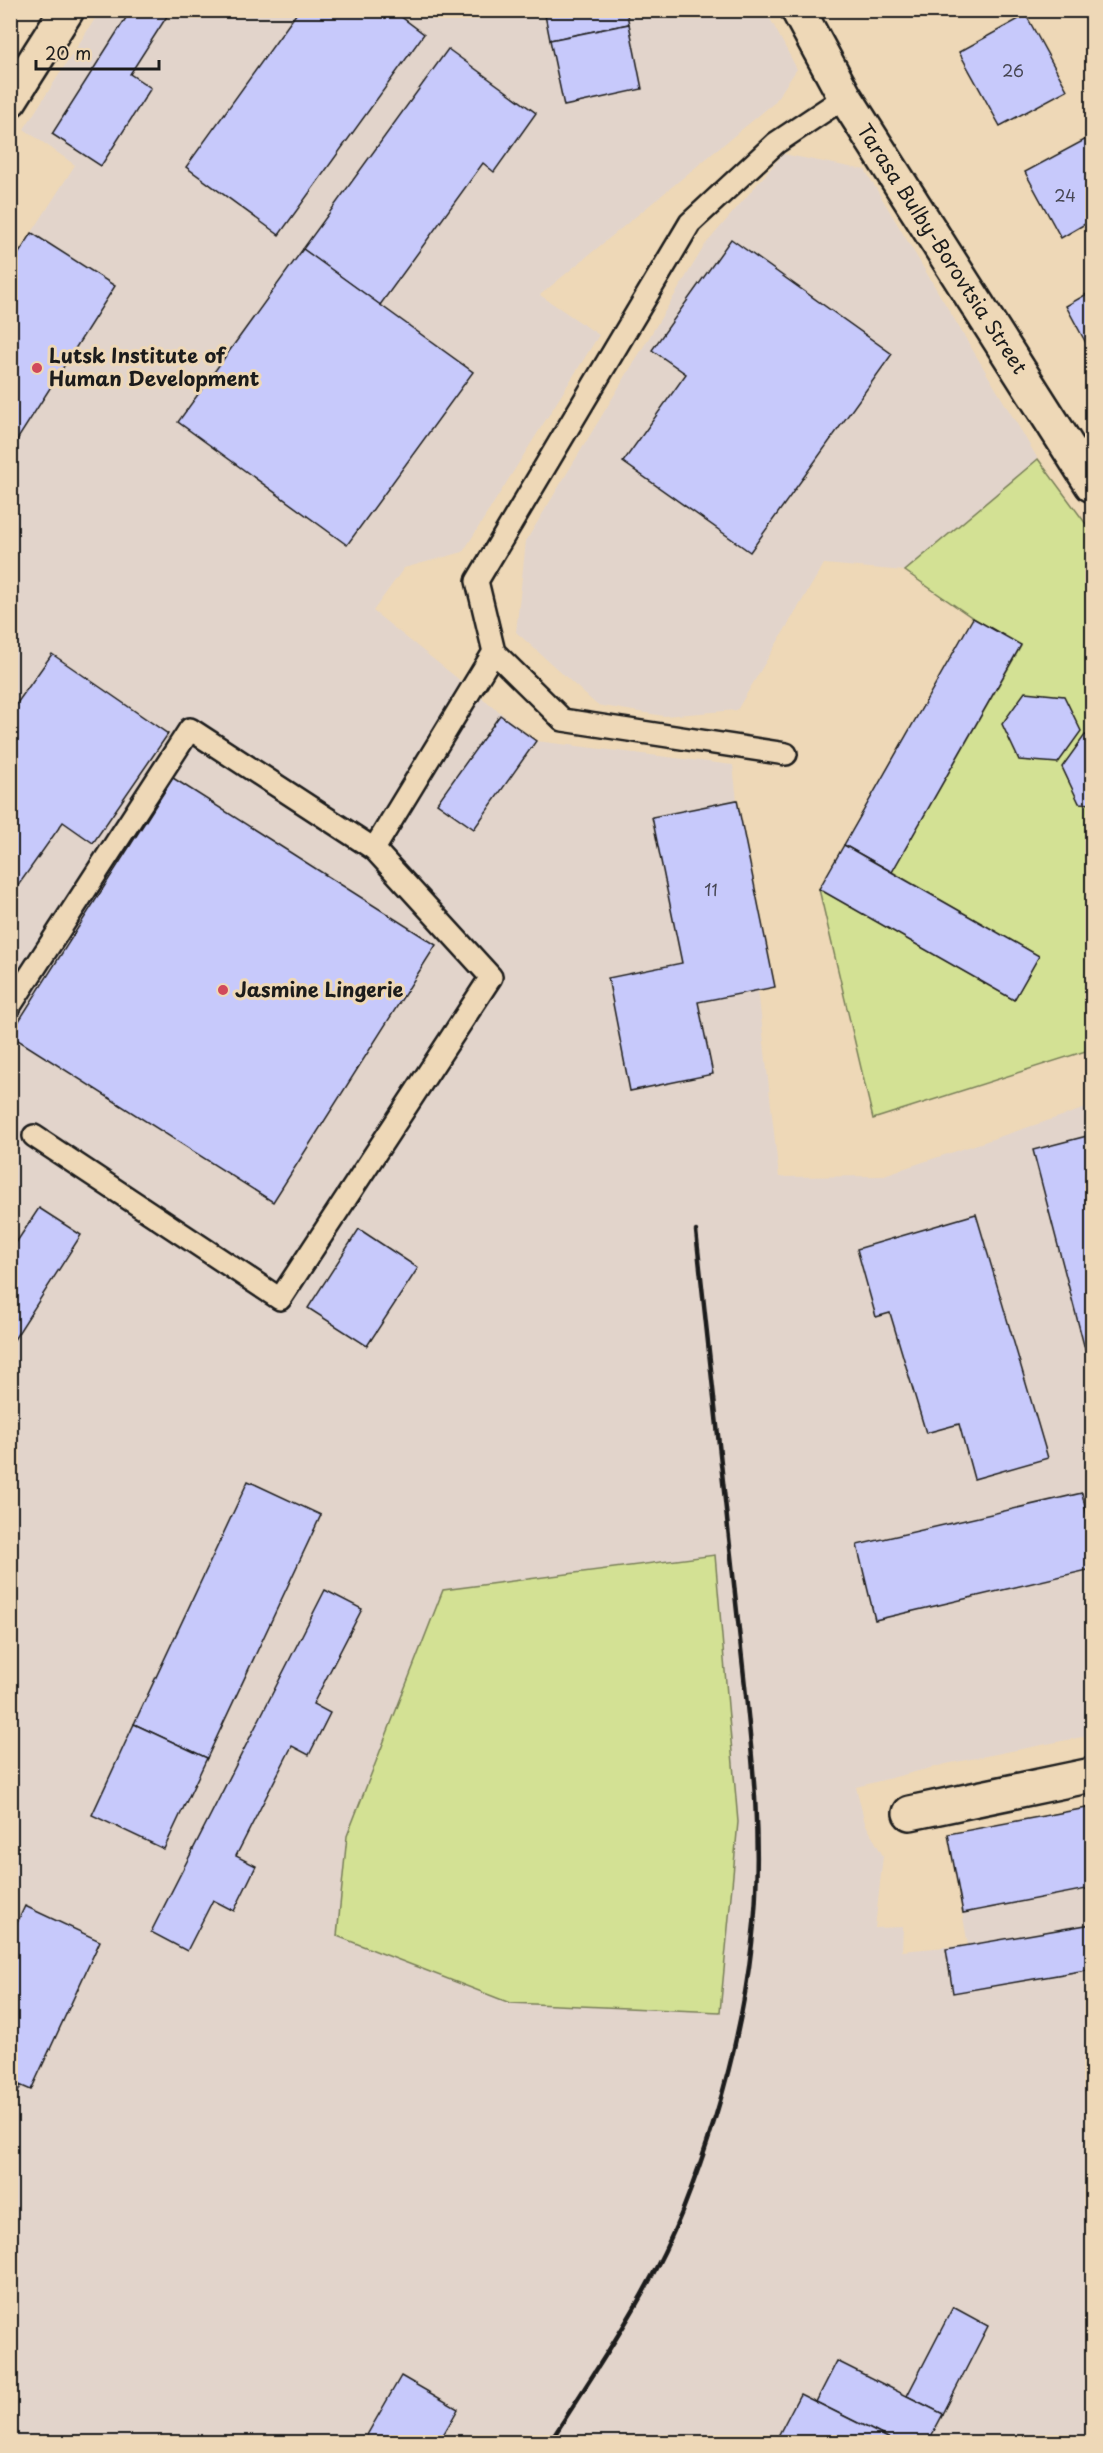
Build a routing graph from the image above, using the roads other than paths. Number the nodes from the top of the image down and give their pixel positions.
1 (67, 10) edge
2 (798, 10) edge
3 (845, 97) junction
4 (10, 100) edge
5 (1092, 485) edge
6 (494, 652) junction
7 (786, 754) dead end
8 (375, 849) junction
9 (10, 1006) edge
10 (34, 1136) dead end
11 (1092, 1775) edge
12 (910, 1813) dead end

1 - 4 street
2 - 3 street, Tarasa Bulby-Borovtsia Street
3 - 5 street, Tarasa Bulby-Borovtsia Street
3 - 6 lane
6 - 7 lane
6 - 8 lane
8 - 9 lane
8 - 10 lane
11 - 12 street

